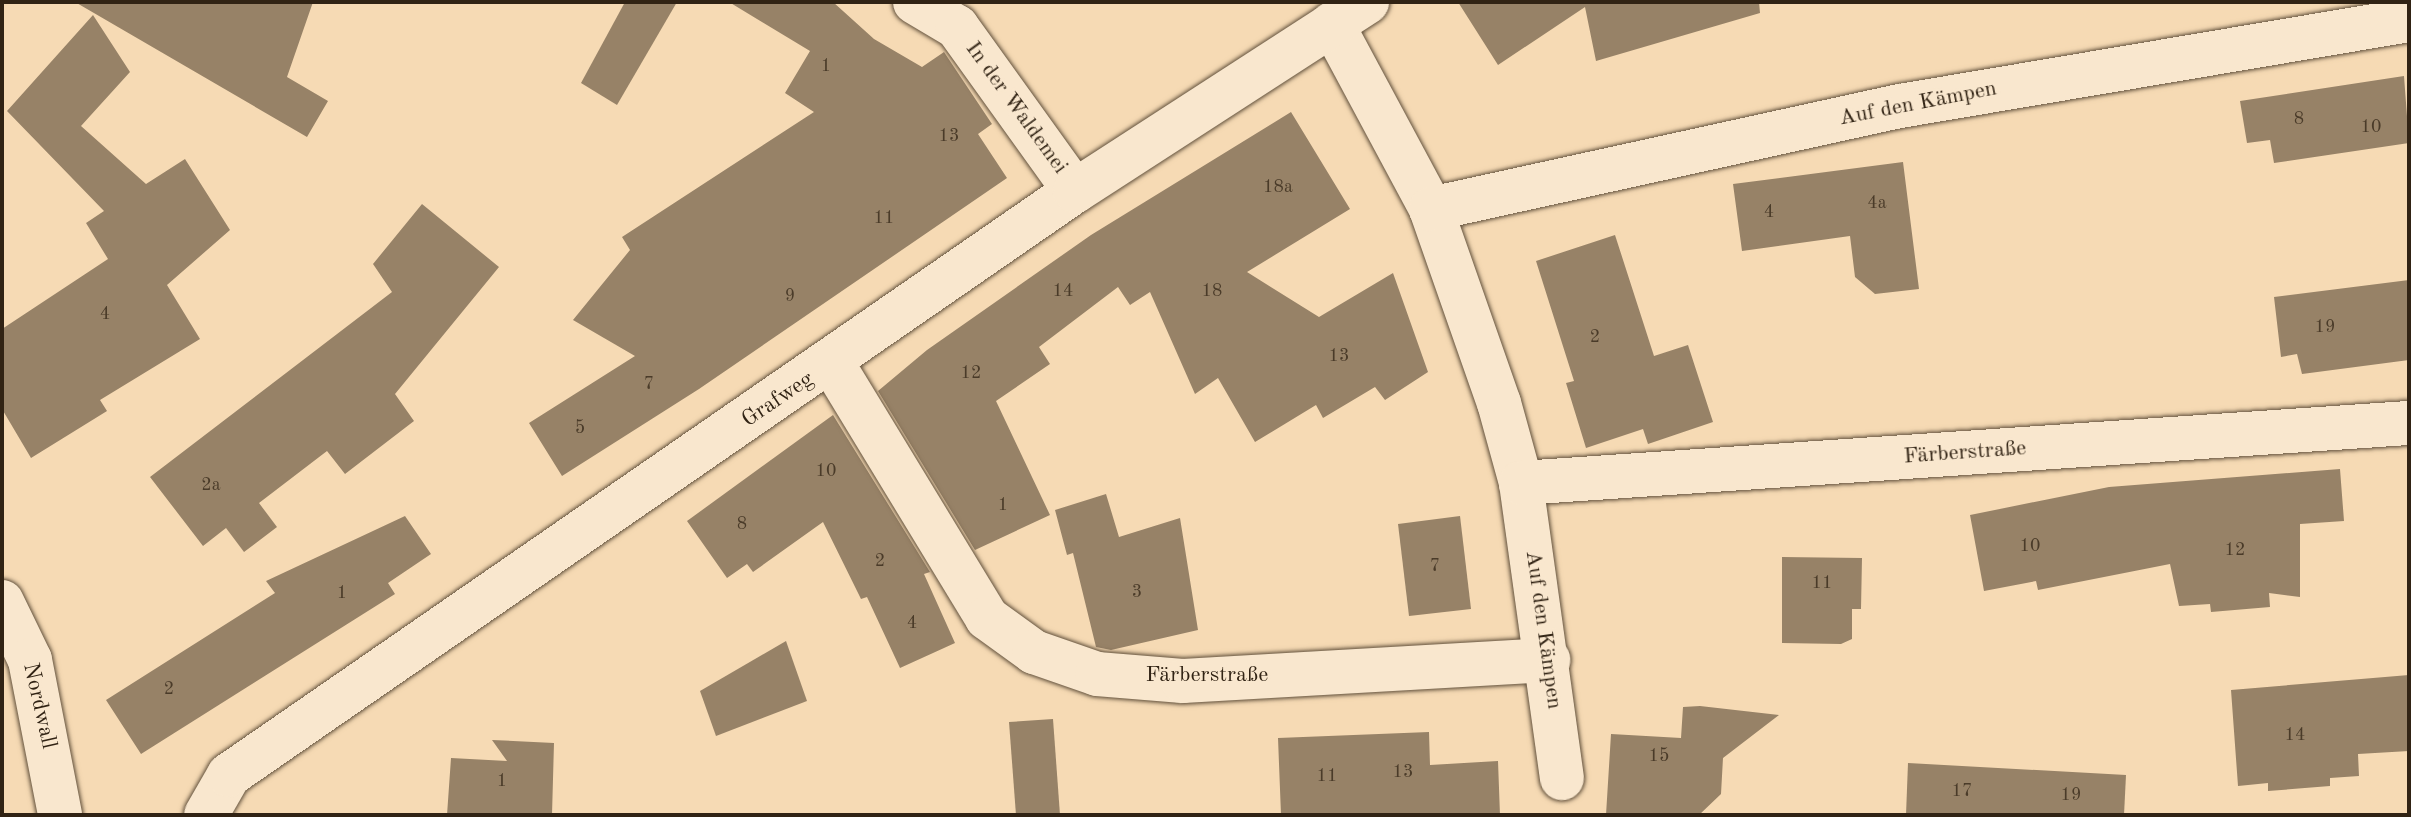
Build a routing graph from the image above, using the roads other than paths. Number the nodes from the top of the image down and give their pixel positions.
1 (915, 2) edge
2 (1350, 13) edge
3 (967, 14) edge
4 (2409, 20) edge
5 (1075, 191) junction
6 (1431, 209) junction
7 (832, 363) junction
8 (2409, 423) edge
9 (1521, 483) junction
10 (2, 602) edge
11 (1548, 660) junction
12 (1562, 778) dead end
13 (60, 815) edge
14 (206, 815) edge

1 - 3 street, In der Waldemei
2 - 5 street, Grafweg
2 - 6 street, Auf den Kämpen
3 - 5 street, In der Waldemei
4 - 6 street, Auf den Kämpen
5 - 7 street, Grafweg
6 - 9 street, Auf den Kämpen
7 - 11 street, Färberstraße
7 - 14 street, Grafweg
8 - 9 street, Färberstraße
9 - 11 street, Auf den Kämpen
10 - 13 street, Nordwall
11 - 12 street, Auf den Kämpen

